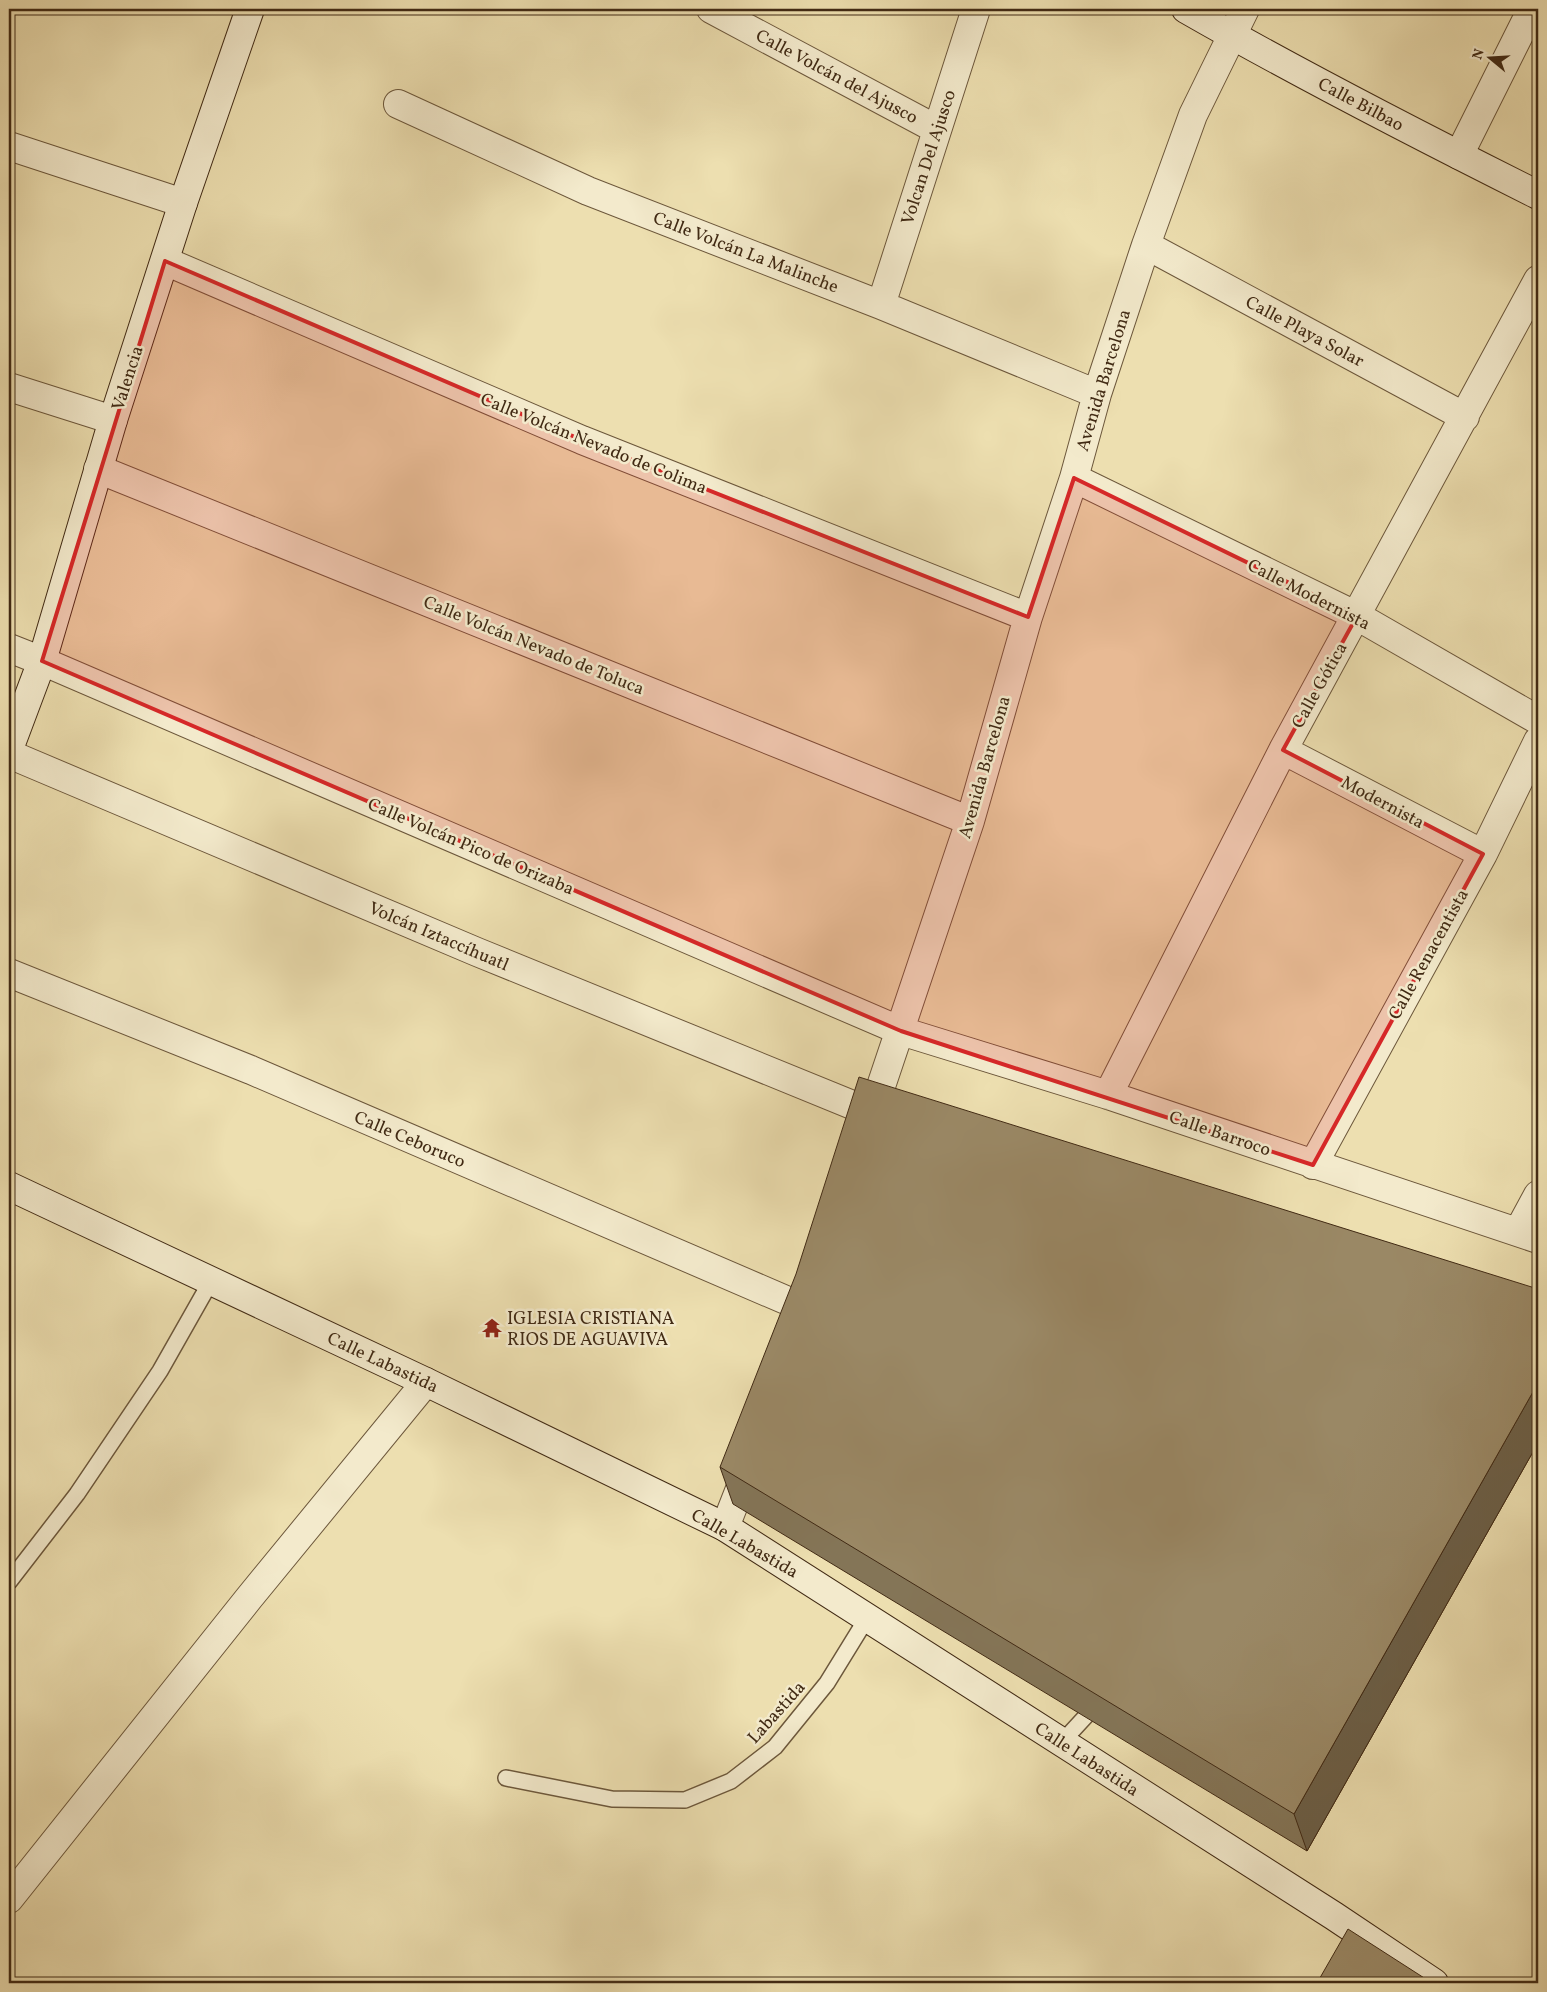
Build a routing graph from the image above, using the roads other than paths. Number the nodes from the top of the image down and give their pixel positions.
1 (250, 9) edge
2 (711, 9) edge
3 (976, 9) edge
4 (1186, 9) edge
5 (1245, 9) edge
6 (1532, 9) edge
7 (1232, 35) junction
8 (398, 104) dead end
9 (936, 129) junction
10 (9, 146) edge
11 (1459, 155) junction
12 (1538, 195) edge
13 (183, 203) junction
14 (1146, 245) junction
15 (165, 261) junction
16 (1538, 280) edge
17 (881, 305) junction
18 (9, 387) edge
19 (1097, 394) junction
20 (1464, 417) junction
21 (113, 420) junction
22 (98, 469) junction
23 (1074, 478) junction
24 (1357, 616) junction
25 (1028, 617) junction
26 (9, 648) edge
27 (42, 661) junction
28 (1538, 720) edge
29 (1538, 741) edge
30 (9, 749) edge
31 (1283, 750) junction
32 (9, 754) edge
33 (970, 821) junction
34 (1482, 854) junction
35 (9, 973) edge
36 (901, 1031) junction
37 (1108, 1095) junction
38 (872, 1113) junction
39 (863, 1141) edge
40 (1313, 1165) junction
41 (9, 1186) edge
42 (1538, 1194) edge
43 (1528, 1236) edge
44 (211, 1281) junction
45 (818, 1282) edge
46 (426, 1382) junction
47 (755, 1449) edge
48 (724, 1527) junction
49 (9, 1582) edge
50 (867, 1618) junction
51 (1110, 1689) edge
52 (1062, 1742) junction
53 (506, 1778) dead end
54 (9, 1899) edge
55 (1434, 1983) edge

1 - 13 street, Valencia
2 - 9 street, Calle Volcán del Ajusco
3 - 9 street, Volcan Del Ajusco
4 - 7 street, Calle Bilbao
5 - 7 street, Avenida Barcelona
6 - 11 street
7 - 11 street, Calle Bilbao
7 - 14 street, Avenida Barcelona
8 - 17 street, Calle Volcán La Malinche
9 - 17 street, Volcan Del Ajusco
10 - 13 street
11 - 12 street, Calle Bilbao
13 - 15 street, Valencia
14 - 19 street, Avenida Barcelona
14 - 20 street, Calle Playa Solar
15 - 21 street, Valencia
15 - 25 street, Calle Volcán Nevado de Colima
16 - 20 street, Calle Gótica
17 - 19 street, Calle Volcán La Malinche
18 - 21 street
19 - 23 street, Avenida Barcelona
20 - 24 street, Calle Gótica
21 - 22 street, Valencia
22 - 27 street, Valencia
22 - 33 street, Calle Volcán Nevado de Toluca
23 - 24 street, Calle Modernista
23 - 25 street, Avenida Barcelona
24 - 28 street, Calle Modernista
24 - 31 street, Calle Gótica
25 - 33 street, Avenida Barcelona
26 - 27 street, Calle Volcán Pico de Orizaba
27 - 30 street, Valencia
27 - 36 street, Calle Volcán Pico de Orizaba
29 - 34 street, Calle Renacentista
31 - 34 street, Modernista
31 - 37 street, Calle Gótica
32 - 38 street, Volcán Iztaccíhuatl
33 - 36 street, Avenida Barcelona
34 - 40 street, Calle Renacentista
35 - 45 street, Calle Ceboruco
36 - 37 street, Calle Barroco
36 - 38 street, Avenida Barcelona
37 - 40 street, Calle Barroco
38 - 39 street, Avenida Barcelona
40 - 43 street, Calle Barroco
41 - 44 street, Calle Labastida
42 - 43 street
44 - 46 street, Calle Labastida
44 - 49 lane
46 - 48 street, Calle Labastida
46 - 54 street
47 - 48 street
48 - 50 street, Calle Labastida
50 - 52 street, Calle Labastida
50 - 53 lane, Labastida
51 - 52 lane
52 - 55 street, Calle Labastida

